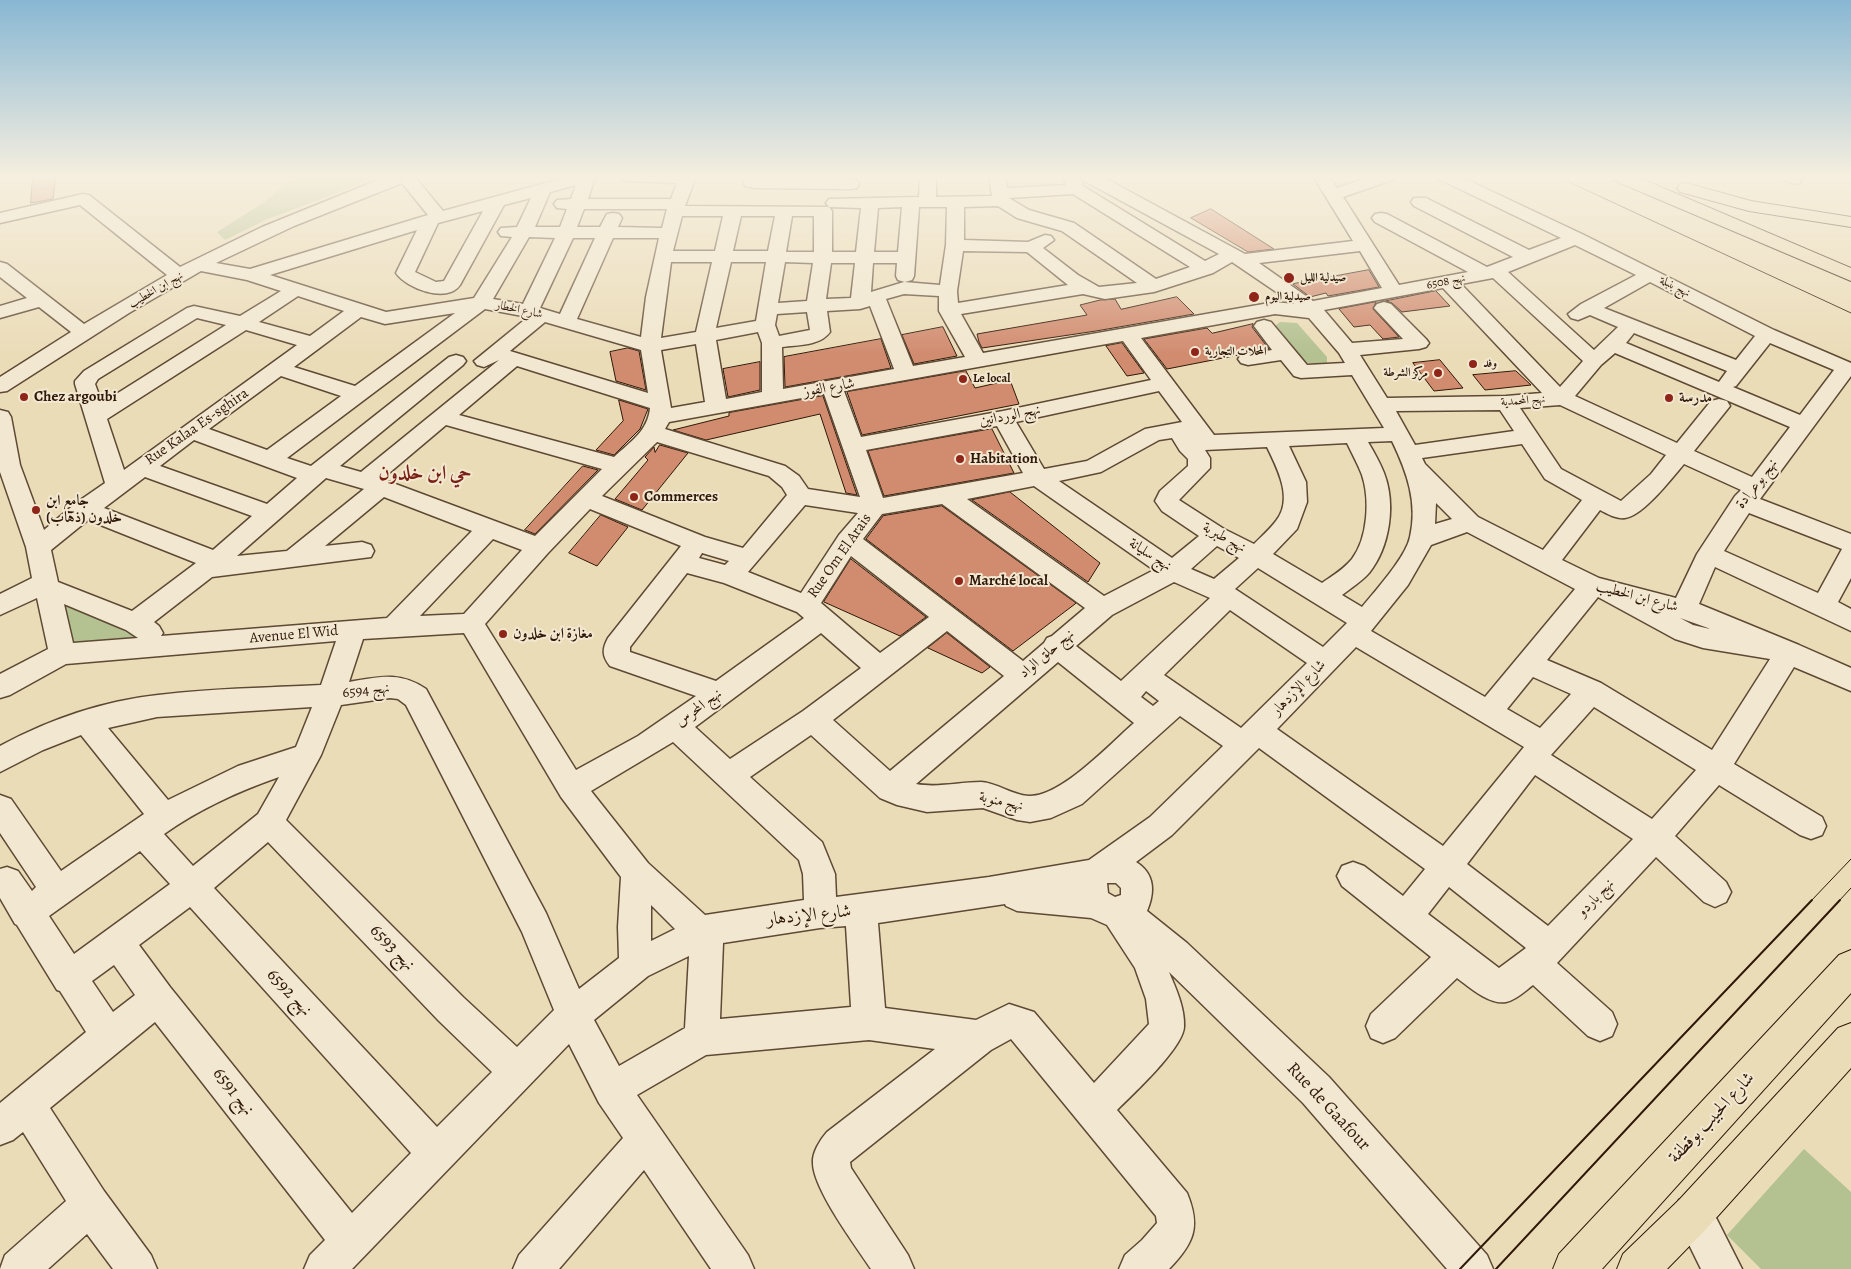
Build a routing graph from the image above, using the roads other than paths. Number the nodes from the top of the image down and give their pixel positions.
1 (129, 235) edge
2 (261, 235) edge
3 (382, 235) edge
4 (426, 235) edge
5 (480, 235) edge
6 (521, 235) edge
7 (566, 235) edge
8 (605, 235) edge
9 (668, 235) edge
10 (728, 235) edge
11 (780, 235) edge
12 (827, 235) edge
13 (868, 235) edge
14 (912, 235) edge
15 (955, 235) edge
16 (1053, 235) edge
17 (1080, 235) edge
18 (1157, 235) edge
19 (1199, 235) edge
20 (1358, 235) edge
21 (1438, 235) edge
22 (1469, 235) edge
23 (1569, 235) edge
24 (1746, 235) edge
25 (1765, 235) edge
26 (1780, 235) edge
27 (1576, 238) junction
28 (955, 245) junction
29 (1364, 245) junction
30 (1031, 247) junction
31 (663, 256) junction
32 (1238, 257) junction
33 (723, 258) junction
34 (777, 258) junction
35 (824, 258) junction
36 (866, 258) junction
37 (907, 258) junction
38 (1530, 258) junction
39 (1851, 263) edge
40 (199, 265) junction
41 (0, 268) edge
42 (1206, 269) junction
43 (1491, 272) junction
44 (252, 275) junction
45 (1650, 275) junction
46 (1851, 275) edge
47 (180, 276) junction
48 (1448, 282) junction
49 (23, 286) junction
50 (1154, 286) junction
51 (1851, 286) edge
52 (434, 287) junction
53 (904, 288) junction
54 (1086, 288) junction
55 (297, 289) junction
56 (948, 291) junction
57 (1290, 292) junction
58 (0, 294) edge
59 (42, 300) junction
60 (868, 300) junction
61 (1389, 300) junction
62 (482, 302) junction
63 (816, 305) junction
64 (1275, 308) junction
65 (1588, 308) junction
66 (358, 310) junction
67 (1313, 310) junction
68 (949, 311) junction
69 (0, 312) edge
70 (536, 313) junction
71 (385, 318) junction
72 (566, 322) junction
73 (243, 323) junction
74 (1632, 324) junction
75 (769, 326) junction
76 (1264, 326) dead end
77 (1559, 326) junction
78 (83, 332) junction
79 (1767, 334) junction
80 (705, 335) junction
81 (1129, 335) junction
82 (314, 344) junction
83 (1613, 345) junction
84 (650, 346) junction
85 (420, 348) junction
86 (1347, 350) junction
87 (1284, 354) junction
88 (1248, 359) dead end
89 (977, 360) junction
90 (1594, 361) junction
91 (487, 363) junction
92 (1739, 368) junction
93 (279, 369) junction
94 (1358, 369) junction
95 (1848, 369) edge
96 (906, 374) junction
97 (1165, 383) junction
98 (0, 386) edge
99 (832, 387) junction
100 (357, 394) junction
101 (773, 398) junction
102 (1560, 398) junction
103 (1721, 398) junction
104 (1506, 403) junction
105 (1382, 405) junction
106 (717, 408) junction
107 (96, 416) junction
108 (0, 417) edge
109 (442, 417) junction
110 (658, 418) junction
111 (1004, 418) junction
112 (1802, 424) junction
113 (192, 431) junction
114 (1399, 434) junction
115 (1192, 436) junction
116 (1354, 436) junction
117 (1529, 436) junction
118 (1275, 439) junction
119 (854, 445) junction
120 (1678, 454) junction
121 (270, 459) junction
122 (1412, 461) junction
123 (4, 466) edge
124 (618, 466) junction
125 (141, 467) junction
126 (318, 473) junction
127 (1037, 477) junction
128 (117, 484) junction
129 (373, 484) junction
130 (946, 495) junction
131 (1749, 495) junction
132 (799, 496) junction
133 (1596, 498) junction
134 (587, 499) junction
135 (1425, 504) joint
136 (875, 507) junction
137 (84, 510) junction
138 (270, 514) junction
139 (1470, 523) junction
140 (489, 528) junction
141 (1215, 535) junction
142 (1422, 539) junction
143 (848, 541) junction
144 (1851, 543) edge
145 (539, 547) junction
146 (38, 548) junction
147 (362, 551) dead end
148 (690, 553) junction
149 (1709, 554) junction
150 (1851, 555) edge
151 (1257, 556) junction
152 (296, 557) junction
153 (748, 558) junction
154 (1548, 562) junction
155 (210, 565) junction
156 (1173, 571) junction
157 (730, 575) junction
158 (45, 585) junction
159 (1602, 589) junction
160 (1223, 593) junction
161 (1323, 595) junction
162 (0, 605) edge
163 (1823, 606) junction
164 (1103, 608) junction
165 (1684, 610) junction
166 (814, 613) junction
167 (947, 616) junction
168 (1851, 621) edge
169 (135, 623) junction
170 (471, 623) junction
171 (394, 627) junction
172 (1359, 627) junction
173 (353, 630) junction
174 (167, 645) junction
175 (1056, 645) junction
176 (1790, 652) junction
177 (62, 654) junction
178 (1325, 662) junction
179 (1528, 663) junction
180 (880, 669) junction
181 (1022, 675) junction
182 (1145, 676) junction
183 (1851, 680) edge
184 (0, 687) edge
185 (1591, 691) junction
186 (720, 693) junction
187 (331, 694) junction
188 (1122, 698) junction
189 (1178, 701) junction
190 (1488, 713) junction
191 (813, 719) junction
192 (86, 721) junction
193 (1153, 722) junction
194 (675, 726) junction
195 (1250, 738) junction
196 (1538, 751) junction
197 (307, 755) junction
198 (0, 760) edge
199 (1717, 767) junction
200 (729, 775) junction
201 (571, 788) junction
202 (890, 789) junction
203 (0, 808) edge
204 (269, 823) junction
205 (153, 825) junction
206 (1161, 826) junction
207 (1811, 826) dead end
208 (1655, 837) junction
209 (38, 860) junction
210 (1447, 867) junction
211 (1100, 871) junction
212 (636, 873) junction
213 (1353, 876) dead end
214 (3, 883) edge
215 (191, 886) junction
216 (57, 891) junction
217 (989, 892) junction
218 (1715, 892) dead end
219 (1122, 901) junction
220 (861, 910) junction
221 (26, 912) junction
222 (820, 913) junction
223 (1405, 918) junction
224 (703, 931) junction
225 (118, 942) junction
226 (1541, 955) junction
227 (1455, 957) junction
228 (636, 965) junction
229 (1851, 967) edge
230 (69, 978) junction
231 (158, 998) junction
232 (574, 1015) junction
233 (869, 1023) junction
234 (1600, 1024) dead end
235 (1382, 1026) dead end
236 (109, 1036) junction
237 (702, 1038) junction
238 (979, 1038) junction
239 (1851, 1041) edge
240 (517, 1071) junction
241 (612, 1090) junction
242 (1093, 1109) junction
243 (14, 1116) edge
244 (646, 1140) junction
245 (436, 1153) junction
246 (90, 1204) junction
247 (1694, 1214) junction
248 (350, 1241) junction
249 (19, 1269) edge
250 (137, 1269) edge
251 (324, 1269) edge
252 (533, 1269) edge
253 (734, 1269) edge
254 (894, 1269) edge
255 (1139, 1269) edge
256 (1472, 1269) edge
257 (1574, 1269) edge
258 (1638, 1269) edge
259 (1722, 1269) edge

1 - 47 street
2 - 40 street, نهج ابن الخطيب
3 - 44 street
4 - 52 street
5 - 52 street
6 - 62 street
7 - 70 street
8 - 72 street
9 - 31 street
10 - 33 street
11 - 34 street
12 - 35 street
13 - 36 street
14 - 37 street
15 - 28 street
16 - 30 street
17 - 50 street
18 - 42 street
19 - 32 street, شارع ابن الخطيب
20 - 29 street
21 - 43 street
22 - 38 street
23 - 27 street, نهج بنبلة
24 - 51 main road
25 - 46 main road
26 - 39 main road
27 - 38 street, نهج 6508
27 - 45 street, نهج بنبلة
28 - 30 street
28 - 56 street
29 - 32 street
29 - 61 street
30 - 54 street
31 - 33 street
31 - 84 street
32 - 42 street
32 - 57 street, شارع ابن الخطيب
33 - 34 street
33 - 80 street
34 - 35 street
34 - 75 street
35 - 36 street
35 - 63 street
36 - 37 street
36 - 60 street
37 - 53 street
38 - 43 street, نهج 6508
40 - 44 street, شارع الخطار
40 - 47 street, نهج ابن الخطيب
41 - 49 street
42 - 50 street
43 - 48 street, نهج 6508
43 - 77 street
44 - 55 street, شارع الخطار
45 - 65 street
45 - 79 street, نهج بنبلة
47 - 78 street, نهج ابن الخطيب
48 - 61 street, نهج 6508
48 - 102 street
49 - 58 street
49 - 59 street
50 - 54 street
52 - 71 street
53 - 56 street
53 - 60 street
54 - 68 street
55 - 66 street, شارع الخطار
55 - 73 street
56 - 68 street
57 - 64 street
57 - 67 street, شارع ابن الخطيب
59 - 69 street
59 - 78 street
60 - 63 street
60 - 96 street
61 - 67 street, نهج 6508
61 - 86 street
62 - 70 street, شارع الخطار
62 - 71 street, شارع الخطار
62 - 85 street
63 - 75 street
63 - 75 street
64 - 67 street, شارع الفوز
64 - 81 street, شارع الفوز
65 - 74 street
65 - 77 street
66 - 71 street, شارع الخطار
66 - 82 street, Rue Kalaa Es-sghira
67 - 86 street, شارع ابن الخطيب
68 - 89 street
70 - 72 street, شارع الخطار
70 - 91 street
72 - 84 street, شارع الخطار
73 - 82 street
73 - 107 street
73 - 107 street
74 - 83 street, نهج المحمدية
74 - 92 street
75 - 80 street
75 - 101 street
76 - 87 street
77 - 90 street
78 - 98 street, نهج ابن الخطيب
79 - 92 street
79 - 95 street, نهج بنبلة
80 - 84 street
80 - 106 street
81 - 89 street, شارع الفوز
81 - 97 street, نهج طبربة
82 - 93 street, Rue Kalaa Es-sghira
83 - 90 street, نهج المحمدية
83 - 103 street
84 - 110 street
85 - 91 street
85 - 100 street
86 - 94 street, شارع ابن الخطيب
87 - 88 street
87 - 94 street
89 - 96 street, شارع الفوز
90 - 102 street, نهج المحمدية
91 - 109 street
91 - 110 street
91 - 126 street
92 - 103 street
93 - 100 street
93 - 113 street, Rue Kalaa Es-sghira
94 - 105 street, شارع ابن الخطيب
95 - 112 street, نهج بوعرادة
96 - 99 street, شارع الفوز
97 - 111 street, نهج الوردانين
97 - 115 street, نهج طبربة
99 - 101 street, شارع الفوز
99 - 119 street, Rue Om El Arais
100 - 121 street
101 - 106 street, شارع الفوز
102 - 104 street, نهج المحمدية
102 - 120 street
103 - 112 street
103 - 120 street
104 - 105 street, نهج المحمدية
104 - 117 street
105 - 114 street, شارع ابن الخطيب
106 - 110 street, شارع الفوز
107 - 128 street
108 - 123 street
109 - 124 street
109 - 129 street
110 - 124 street
110 - 132 street
111 - 119 street, نهج الوردانين
111 - 127 street, نهج سليانة
112 - 131 street, نهج بوعرادة
113 - 121 street
113 - 125 street, Rue Kalaa Es-sghira
114 - 116 street
114 - 122 street, شارع ابن الخطيب
115 - 118 street
115 - 127 street
115 - 141 street, نهج طبربة
116 - 118 street
116 - 161 street
117 - 122 street
117 - 133 street
118 - 151 street
119 - 136 street, Rue Om El Arais
120 - 131 street
120 - 133 street
121 - 126 street
122 - 135 street, شارع ابن الخطيب
122 - 139 street, شارع ابن الخطيب
123 - 146 street
124 - 134 street
125 - 128 street, Rue Kalaa Es-sghira
125 - 138 street
126 - 129 street
126 - 138 street
127 - 130 street
127 - 156 street, نهج سليانة
128 - 137 street, Rue Kalaa Es-sghira
129 - 140 street
129 - 152 street
130 - 136 street
130 - 164 street
131 - 144 street
131 - 149 street, نهج بوعرادة
132 - 136 street
132 - 153 street
133 - 154 street
134 - 145 street
134 - 148 street
135 - 142 street, شارع الإزدهار
136 - 143 street, Rue Om El Arais
137 - 146 street, Rue Kalaa Es-sghira
137 - 155 street
138 - 155 street
139 - 142 street
139 - 154 street, شارع ابن الخطيب
140 - 145 street
140 - 171 street
141 - 151 street, نهج طبربة
141 - 156 street, نهج حلق الواد
142 - 172 street, شارع الإزدهار
143 - 166 street, Rue Om El Arais
143 - 167 street
145 - 170 street
146 - 158 street
147 - 152 street
148 - 153 street
148 - 157 street
148 - 186 street
149 - 163 street
149 - 165 street, نهج بوعرادة
150 - 163 street
151 - 160 street
151 - 161 street, نهج طبربة
152 - 155 street
153 - 157 street
154 - 159 street, شارع ابن الخطيب
155 - 169 street
156 - 160 street, نهج سليانة
156 - 164 street, نهج حلق الواد
157 - 166 street
158 - 162 street
158 - 169 street
158 - 177 street
159 - 165 street, شارع ابن الخطيب
159 - 176 street
159 - 179 street
160 - 178 street, نهج سليانة
160 - 182 street
161 - 172 street, نهج طبربة
163 - 168 street
164 - 175 street, نهج حلق الواد
165 - 176 street, شارع ابن الخطيب
166 - 180 street, Rue Om El Arais
166 - 186 street, نهج المحرس
167 - 180 street
167 - 181 street
169 - 174 street
170 - 171 street, Avenue El Wid
170 - 201 street
171 - 173 street, Avenue El Wid
172 - 178 street, شارع الإزدهار
172 - 190 street, نهج طبربة
173 - 174 street, Avenue El Wid
173 - 187 street
174 - 177 street, Avenue El Wid
175 - 181 street, نهج حلق الواد
175 - 188 street
176 - 183 street, شارع ابن الخطيب
176 - 199 street, نهج باردو
177 - 184 street
178 - 195 street, شارع الإزدهار
179 - 185 street
179 - 190 street
180 - 191 street
181 - 202 street, نهج حلق الواد
182 - 188 street
182 - 189 street
185 - 196 street
185 - 199 street
186 - 194 street, نهج المحرس
187 - 192 street, نهج 6594
187 - 197 street
187 - 232 street, نهج 6594
188 - 193 street
189 - 193 street, نهج منوبة
189 - 195 street
190 - 196 street, نهج طبربة
191 - 200 street
191 - 202 street, نهج منوبة
192 - 198 street, نهج 6594
192 - 205 street, نهج 6592
193 - 202 street, نهج منوبة
194 - 200 street
194 - 201 street, نهج المحرس
195 - 206 street, شارع الإزدهار
195 - 210 street
196 - 208 street, نهج طبربة
196 - 210 street
197 - 204 street
197 - 205 street
199 - 207 street
199 - 208 street, نهج باردو
200 - 222 street
201 - 212 street
203 - 209 street
204 - 215 street
204 - 240 street, نهج 6593
205 - 215 street, نهج 6592
205 - 216 street
206 - 211 street
206 - 219 street
208 - 218 street, نهج طبربة
208 - 226 street, نهج باردو
209 - 214 street
209 - 216 street
210 - 223 street
210 - 226 street
211 - 217 street
211 - 219 street
211 - 219 street
212 - 224 street
212 - 228 street
213 - 223 street, نهج باردو
214 - 221 street
215 - 225 street
215 - 245 street, نهج 6592
216 - 221 street
217 - 219 street
217 - 220 street, شارع الإزدهار
219 - 242 street
219 - 256 street, Rue de Gaafour
220 - 222 street, شارع الإزدهار
220 - 233 street
221 - 230 street
222 - 224 street, شارع الإزدهار
223 - 227 street, نهج باردو
224 - 228 street, شارع الإزدهار
224 - 237 street
225 - 230 street
225 - 231 street, نهج 6591
226 - 227 street, نهج باردو
226 - 234 street
227 - 235 street
228 - 232 street, شارع الإزدهار
229 - 257 main road, شارع الحبيب بوقطفة
230 - 236 street
231 - 236 street
231 - 248 street, نهج 6591
232 - 240 street, شارع الإزدهار
232 - 241 street, نهج 6594
233 - 237 street
233 - 238 street
236 - 243 street
237 - 241 street
238 - 242 street
238 - 254 street
239 - 247 main road
240 - 245 street, شارع الإزدهار
241 - 244 street, نهج 6594
242 - 255 street
243 - 246 street
244 - 252 street
244 - 253 street, نهج 6594
245 - 248 street, شارع الإزدهار
246 - 249 street
246 - 250 street
247 - 258 main road
247 - 259 street
248 - 251 street, شارع الإزدهار

